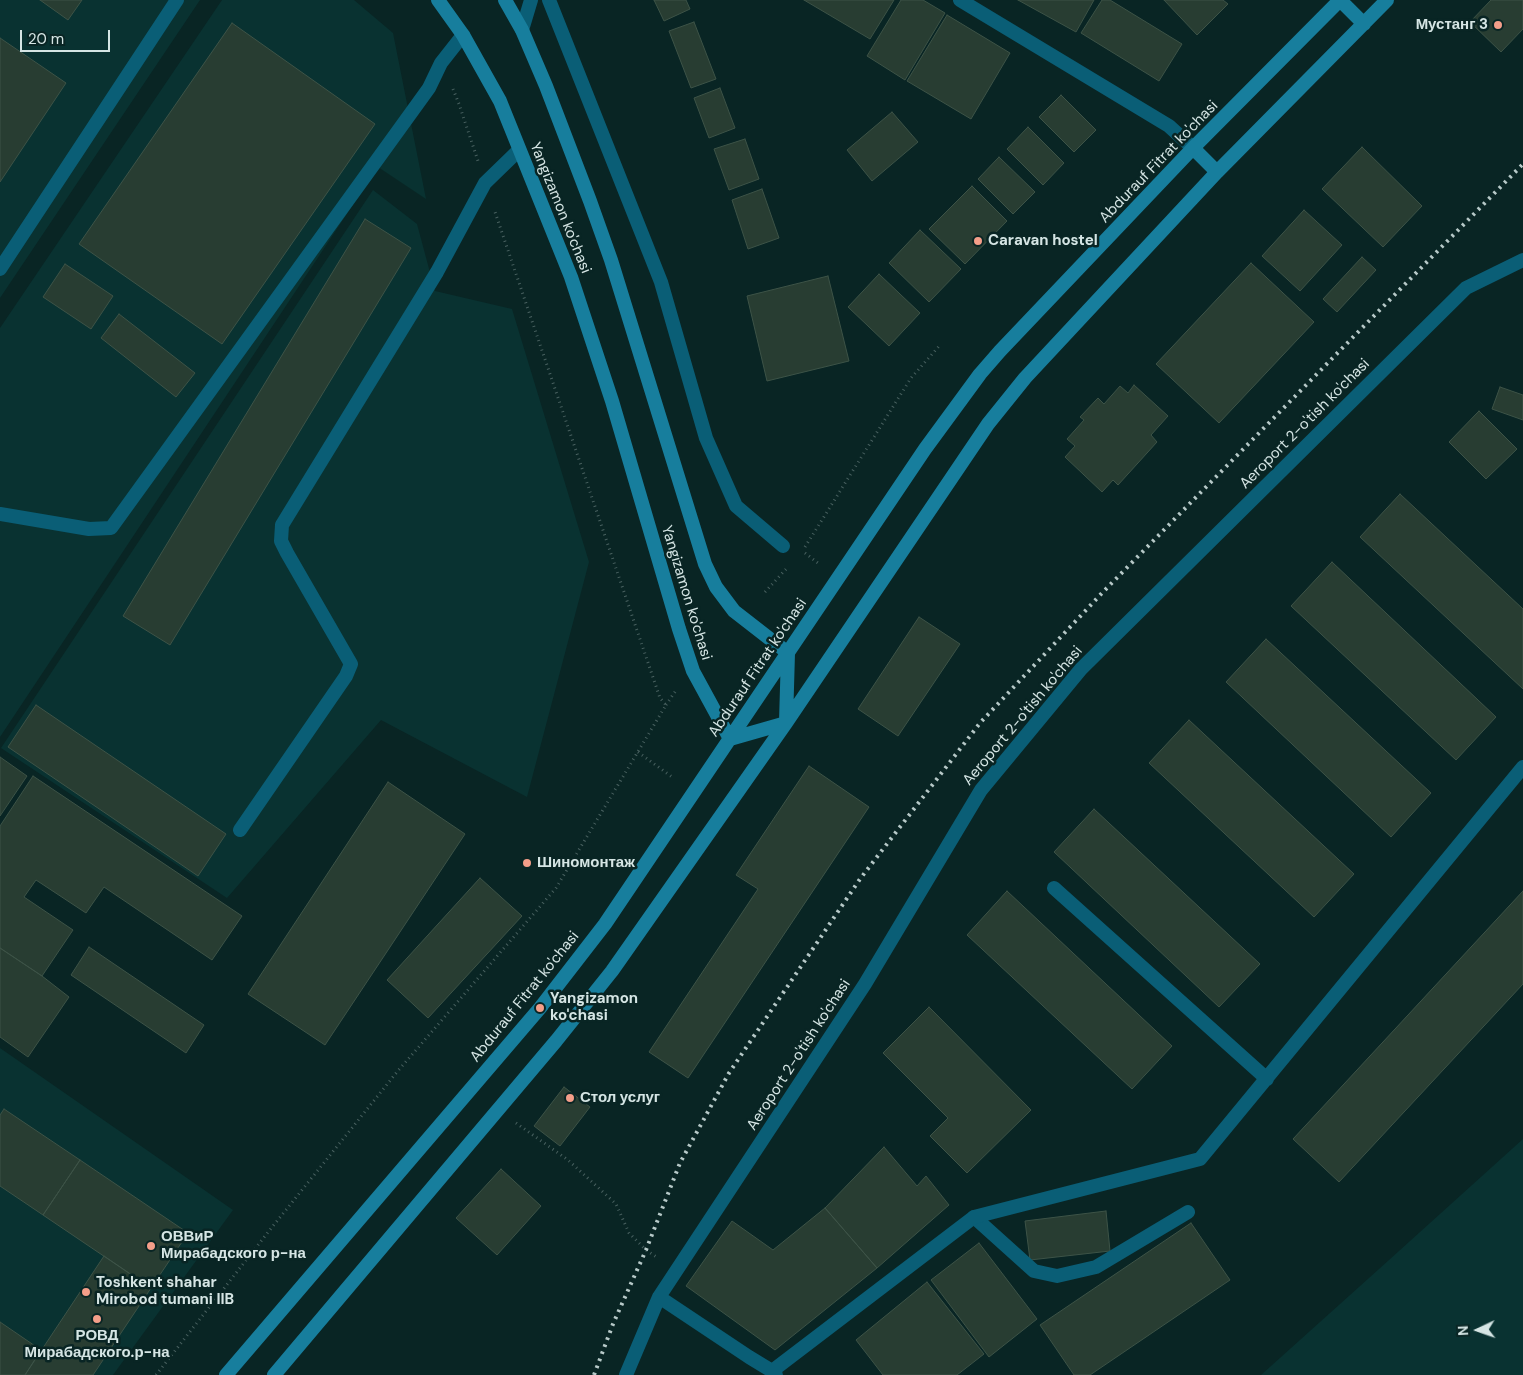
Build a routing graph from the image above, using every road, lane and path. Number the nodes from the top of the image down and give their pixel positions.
1 (176, 0) edge
2 (438, 0) edge
3 (505, 0) edge
4 (531, 0) edge
5 (549, 0) edge
6 (960, 0) edge
7 (1340, 0) edge
8 (1387, 0) edge
9 (1364, 24) junction
10 (522, 30) junction
11 (463, 35) junction
12 (441, 63) junction
13 (1194, 148) junction
14 (519, 150) junction
15 (1217, 172) junction
16 (485, 182) junction
17 (1523, 260) edge
18 (0, 269) edge
19 (941, 344) dead end
20 (0, 514) edge
21 (783, 546) dead end
22 (803, 551) dead end
23 (790, 565) dead end
24 (765, 592) dead end
25 (788, 653) junction
26 (677, 689) dead end
27 (666, 705) junction
28 (786, 723) junction
29 (730, 739) junction
30 (638, 752) junction
31 (1523, 767) edge
32 (672, 777) dead end
33 (240, 830) dead end
34 (1054, 888) dead end
35 (1267, 1079) junction
36 (498, 1110) junction
37 (1188, 1212) dead end
38 (974, 1217) junction
39 (677, 1270) junction
40 (659, 1297) junction
41 (774, 1373) edge
42 (156, 1375) edge
43 (226, 1375) edge
44 (274, 1375) edge
45 (626, 1375) edge

1 - 18 street
2 - 11 main road, Yangizamon ko'chasi
3 - 10 main road, Yangizamon ko'chasi
4 - 10 street
5 - 21 street
6 - 13 street
7 - 9 main road
7 - 13 main road, Abdurauf Fitrat ko'chasi
8 - 9 main road
9 - 15 main road
10 - 25 main road, Yangizamon ko'chasi
11 - 12 street
11 - 14 main road, Yangizamon ko'chasi
12 - 16 path
12 - 20 street
13 - 15 main road
13 - 25 main road, Abdurauf Fitrat ko'chasi
14 - 16 street
14 - 29 main road, Yangizamon ko'chasi
15 - 28 main road
16 - 27 path
16 - 33 street
17 - 39 street, Aeroport 2-o'tish ko'chasi
19 - 22 path
23 - 24 path
25 - 28 main road
25 - 29 main road, Abdurauf Fitrat ko'chasi
26 - 27 path
27 - 30 path
28 - 29 main road
28 - 36 main road
29 - 43 main road, Abdurauf Fitrat ko'chasi
30 - 32 path
30 - 42 path
31 - 35 street
34 - 35 street
35 - 38 street
36 - 39 path
36 - 44 main road
37 - 38 street
38 - 41 street
39 - 40 street, Aeroport 2-o'tish ko'chasi
40 - 41 street
40 - 45 street, Aeroport 2-o'tish ko'chasi

